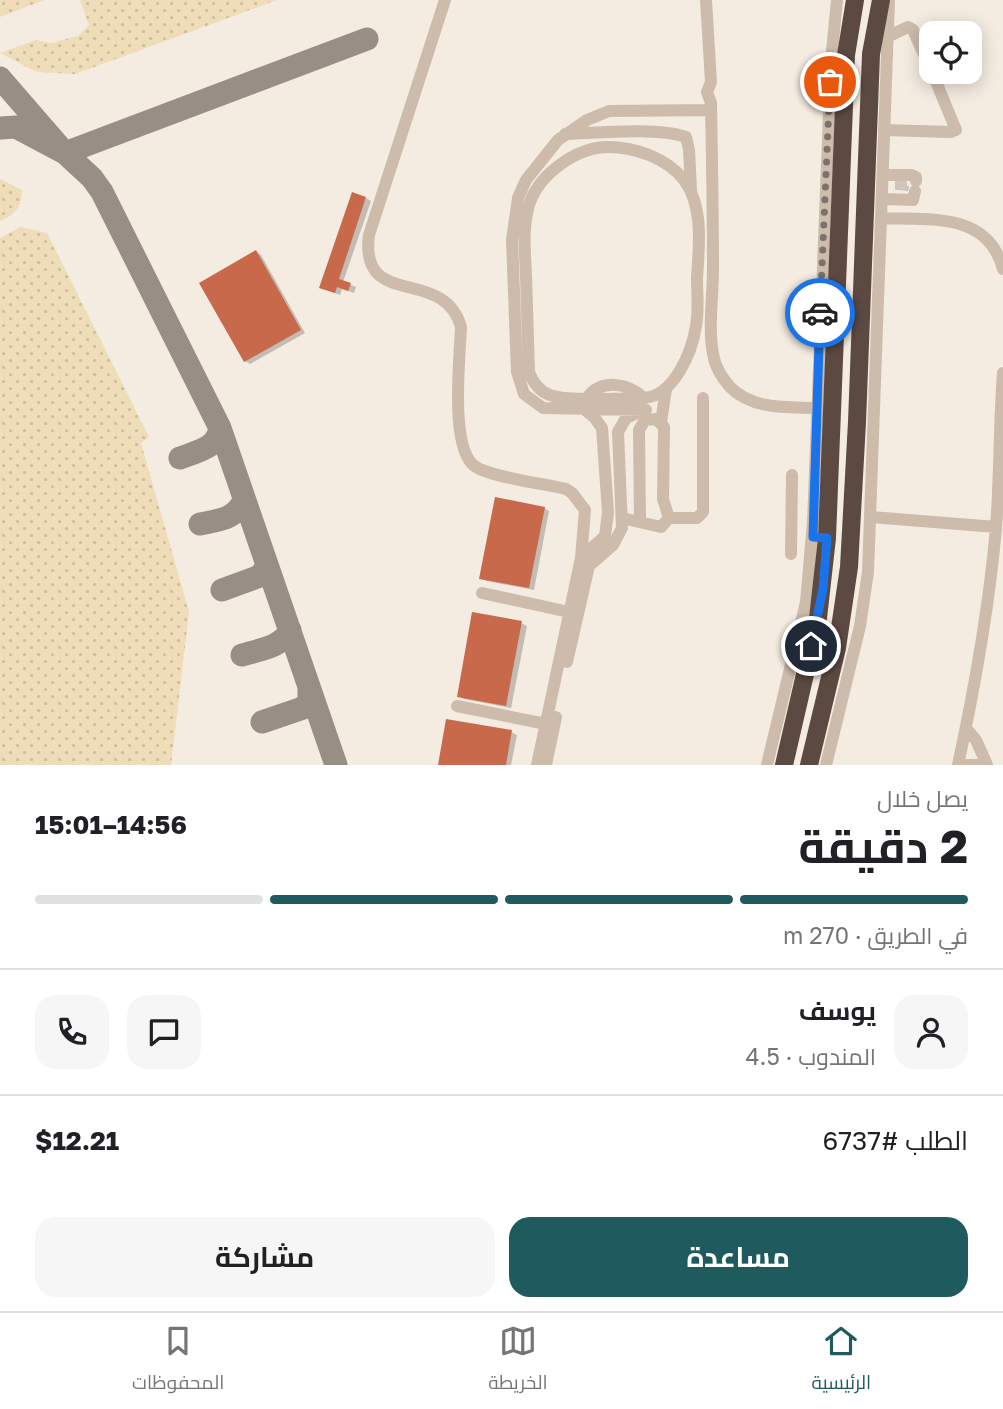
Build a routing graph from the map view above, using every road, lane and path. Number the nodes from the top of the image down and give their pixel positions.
1 (446, 0) edge
2 (706, 0) edge
3 (834, 0) edge
4 (855, 0) edge
5 (881, 0) edge
6 (890, 0) edge
7 (889, 36) junction
8 (919, 44) edge
9 (937, 84) edge
10 (711, 106) junction
11 (884, 130) junction
12 (566, 134) junction
13 (572, 156) junction
14 (691, 194) junction
15 (524, 200) junction
16 (883, 218) junction
17 (1003, 269) edge
18 (827, 327) junction
19 (1003, 373) edge
20 (666, 389) junction
21 (703, 398) dead end
22 (585, 404) junction
23 (645, 407) junction
24 (816, 408) junction
25 (661, 422) junction
26 (865, 423) junction
27 (639, 437) junction
28 (664, 438) junction
29 (792, 475) dead end
30 (620, 483) junction
31 (639, 485) junction
32 (792, 502) junction
33 (814, 503) junction
34 (669, 517) junction
35 (871, 517) junction
36 (622, 518) junction
37 (792, 520) junction
38 (640, 522) junction
39 (996, 527) junction
40 (818, 532) junction
41 (791, 554) dead end
42 (580, 558) junction
43 (482, 593) dead end
44 (569, 612) junction
45 (457, 706) dead end
46 (546, 724) junction
47 (966, 729) junction
48 (537, 765) edge
49 (546, 765) edge
50 (767, 765) edge
51 (784, 765) edge
52 (809, 765) edge
53 (826, 765) edge
54 (958, 765) edge
55 (967, 765) edge
56 (981, 765) edge
57 (987, 765) edge

1 - 42 street
2 - 10 street
3 - 18 street
4 - 18 highway
5 - 26 highway
6 - 7 street
7 - 8 street
7 - 11 street
9 - 11 street
10 - 12 street
10 - 24 street
11 - 16 street
12 - 13 street
12 - 14 street
12 - 15 street
13 - 14 street
13 - 15 street
14 - 20 street
15 - 22 street
16 - 17 street
16 - 26 street
18 - 24 street
18 - 40 highway
19 - 39 street
20 - 23 street
20 - 25 street
21 - 34 street
22 - 23 street
22 - 23 street
22 - 42 street
23 - 25 street
23 - 27 street
23 - 30 street
24 - 33 street
25 - 28 street
26 - 35 street
26 - 52 highway
27 - 28 street
27 - 31 street
28 - 34 street
29 - 32 street
30 - 31 street
30 - 36 street
31 - 38 street
32 - 33 street
32 - 37 street
33 - 40 street
34 - 38 street
35 - 39 street
35 - 53 street
36 - 38 street
36 - 49 street
37 - 40 street
37 - 41 street
39 - 47 street
40 - 50 street
40 - 51 highway
42 - 44 street
43 - 44 street
44 - 46 street
45 - 46 street
46 - 48 street
47 - 54 street
47 - 57 street
55 - 56 street

